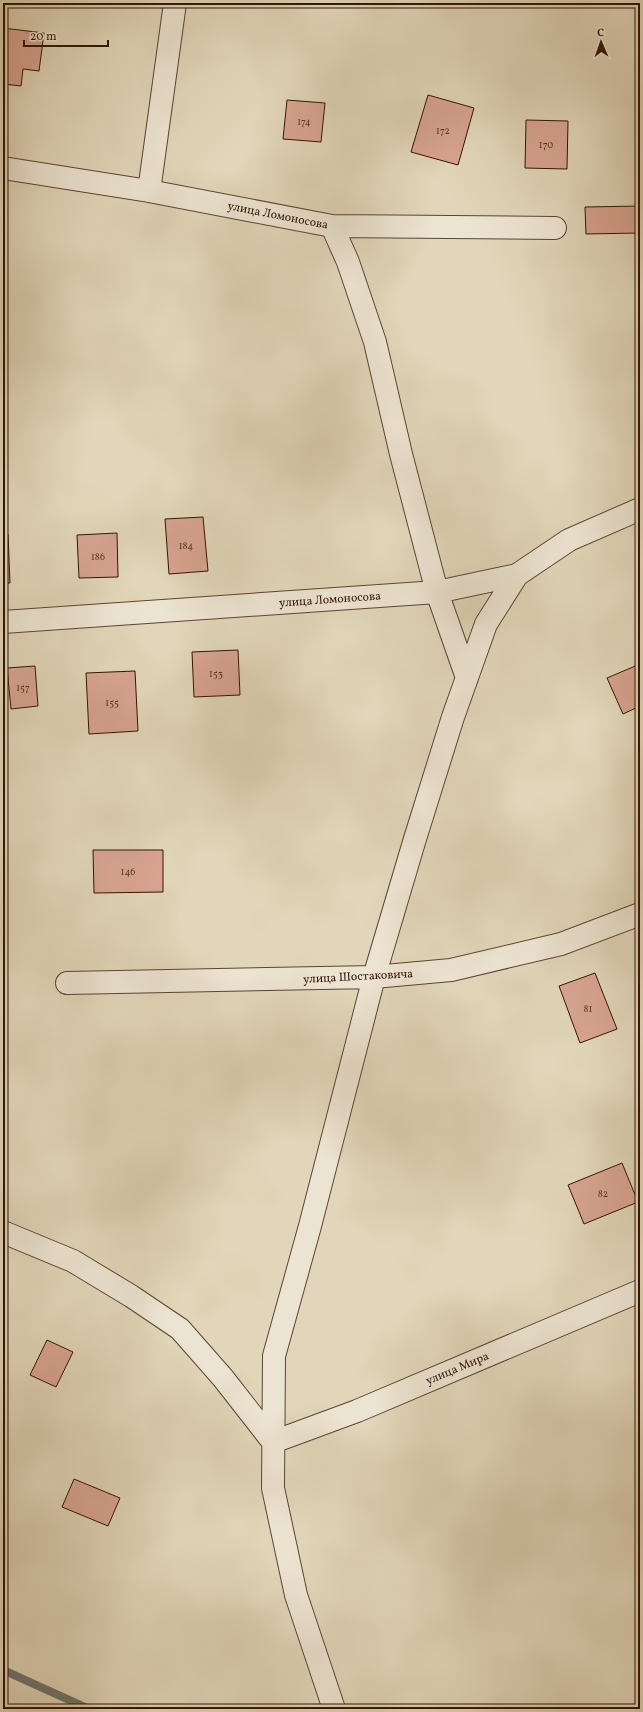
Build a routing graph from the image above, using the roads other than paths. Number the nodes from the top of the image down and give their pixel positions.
1 (175, 3) edge
2 (3, 168) edge
3 (149, 191) junction
4 (332, 226) junction
5 (555, 228) dead end
6 (640, 510) edge
7 (517, 575) junction
8 (437, 592) junction
9 (3, 622) edge
10 (467, 678) junction
11 (640, 914) edge
12 (374, 977) junction
13 (67, 982) dead end
14 (3, 1232) edge
15 (640, 1290) edge
16 (273, 1442) junction
17 (334, 1709) edge

1 - 3 street
2 - 3 street, улица Ломоносова
3 - 4 street, улица Ломоносова
4 - 5 street, улица Ломоносова
4 - 8 street
6 - 7 street, улица Ломоносова
7 - 8 street, улица Ломоносова
7 - 10 street
8 - 9 street, улица Ломоносова
8 - 10 street
10 - 12 street
11 - 12 street, улица Шостаковича
12 - 13 street, улица Шостаковича
12 - 16 street
14 - 16 street
15 - 16 street, улица Мира
16 - 17 street

